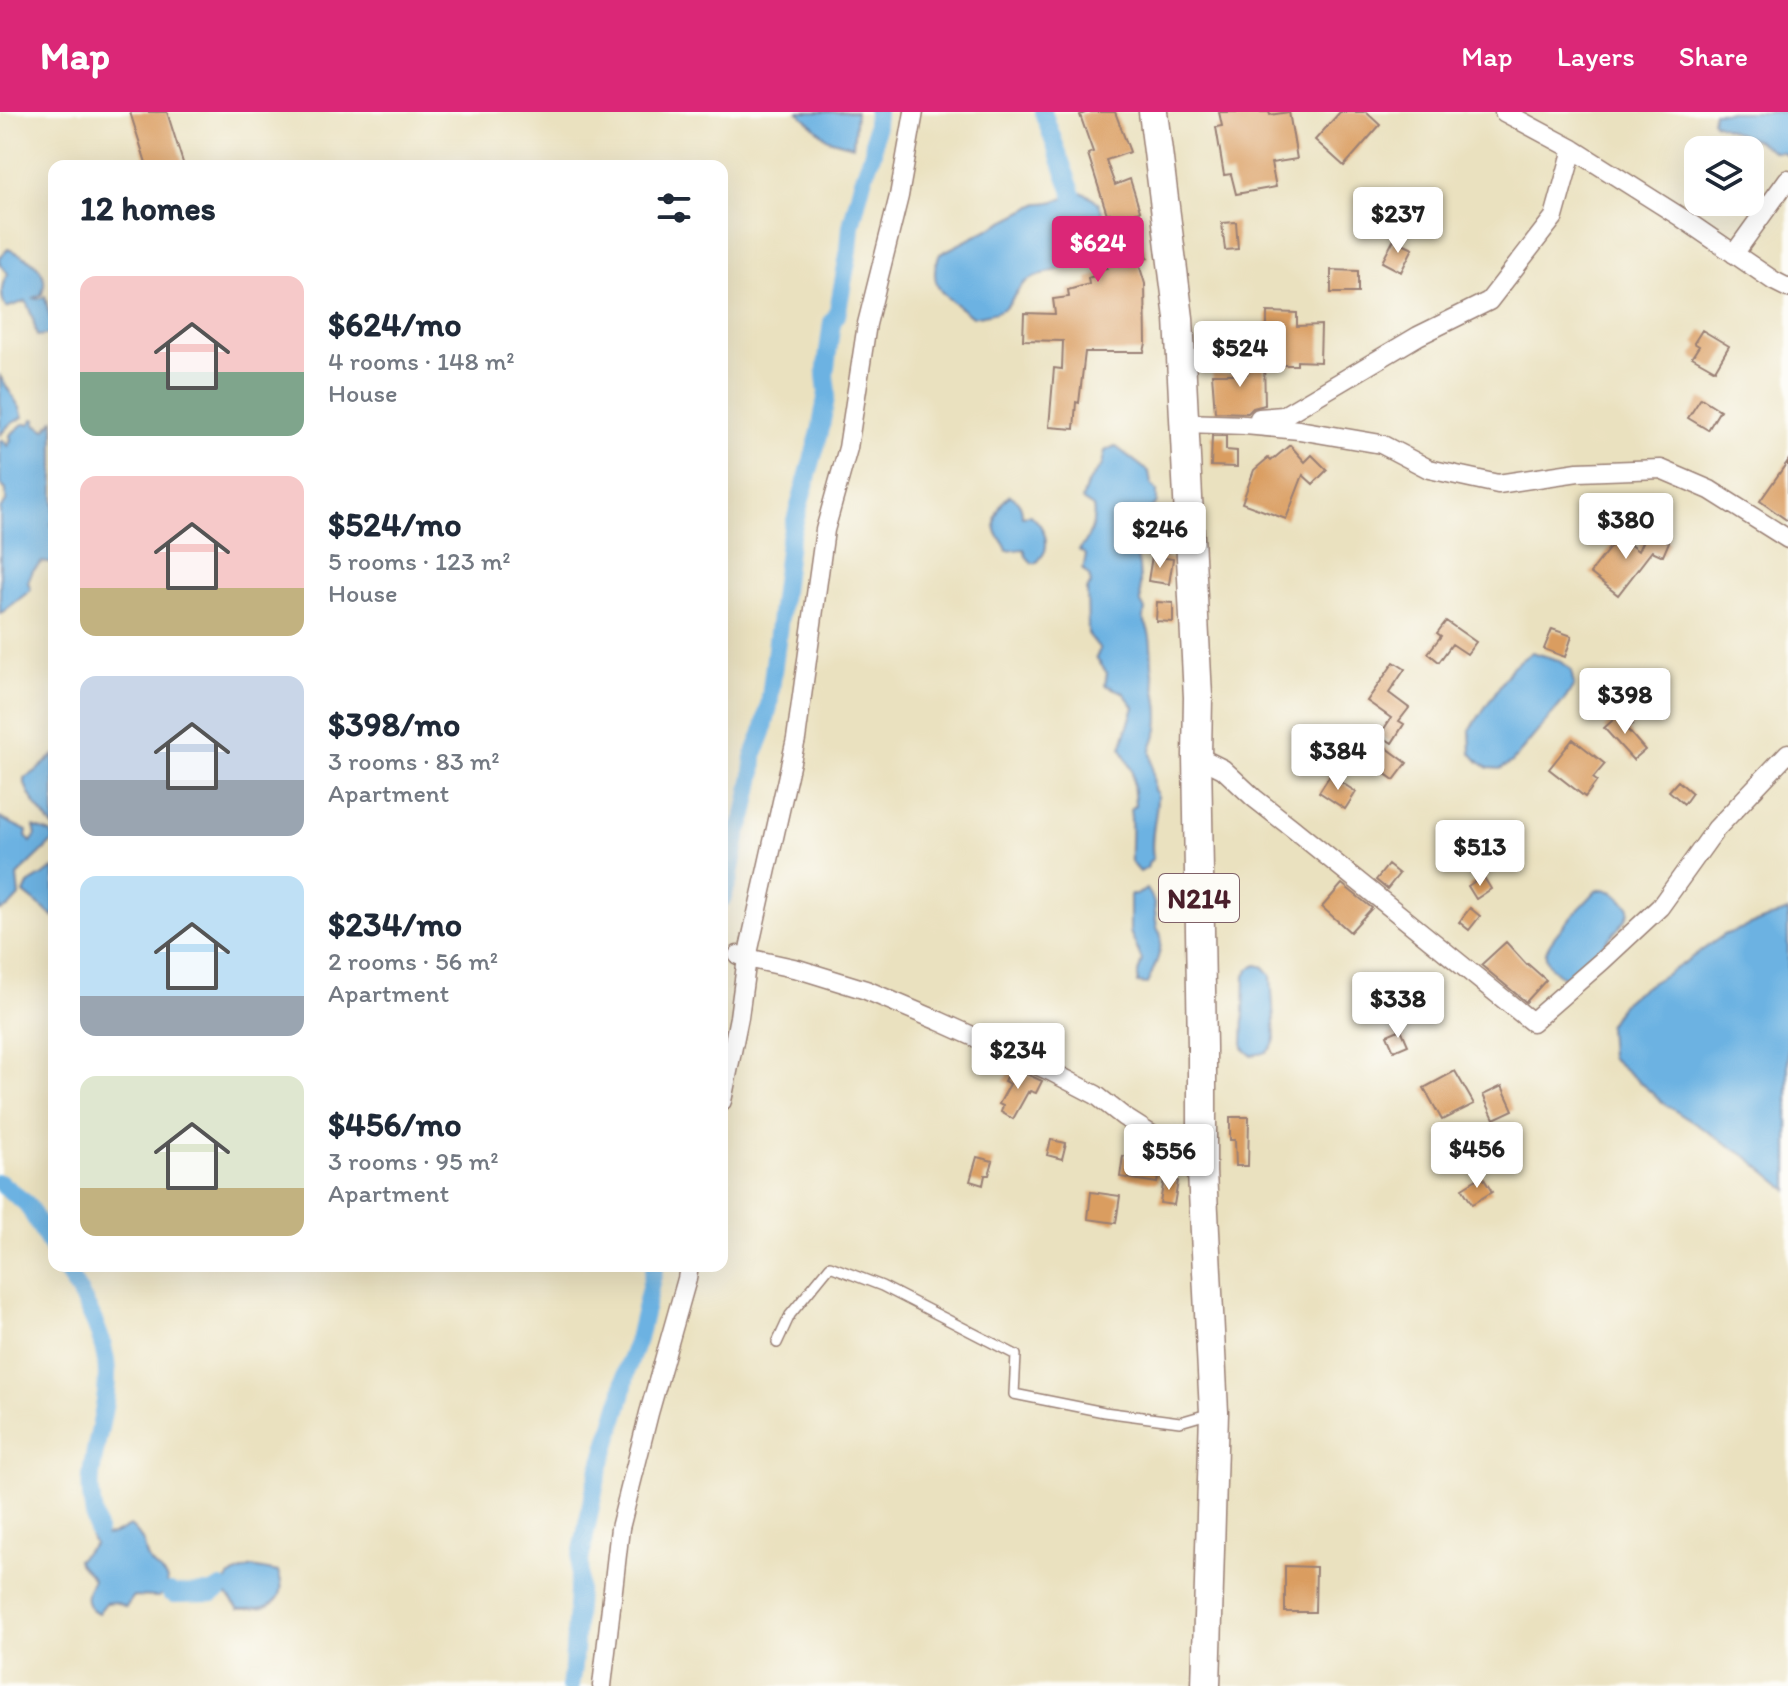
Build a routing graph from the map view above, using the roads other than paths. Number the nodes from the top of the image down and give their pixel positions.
1 (914, 112) edge
2 (1153, 112) edge
3 (1504, 112) edge
4 (1573, 149) junction
5 (1788, 179) edge
6 (1734, 254) junction
7 (1788, 288) edge
8 (1184, 423) junction
9 (1788, 539) edge
10 (1788, 753) edge
11 (1197, 756) junction
12 (741, 956) junction
13 (728, 1071) edge
14 (1202, 1172) junction
15 (688, 1272) edge
16 (777, 1343) dead end
17 (1214, 1412) junction
18 (602, 1686) edge
19 (1206, 1686) edge

1 - 12 street
2 - 8 highway, N214
3 - 4 street
4 - 6 street
4 - 8 street
5 - 6 street
6 - 7 street
8 - 9 street
8 - 11 highway, N214
10 - 11 street
11 - 14 highway, N214
12 - 13 street
12 - 14 street
14 - 17 highway, N214
15 - 18 street
16 - 17 lane
17 - 19 highway, N214

